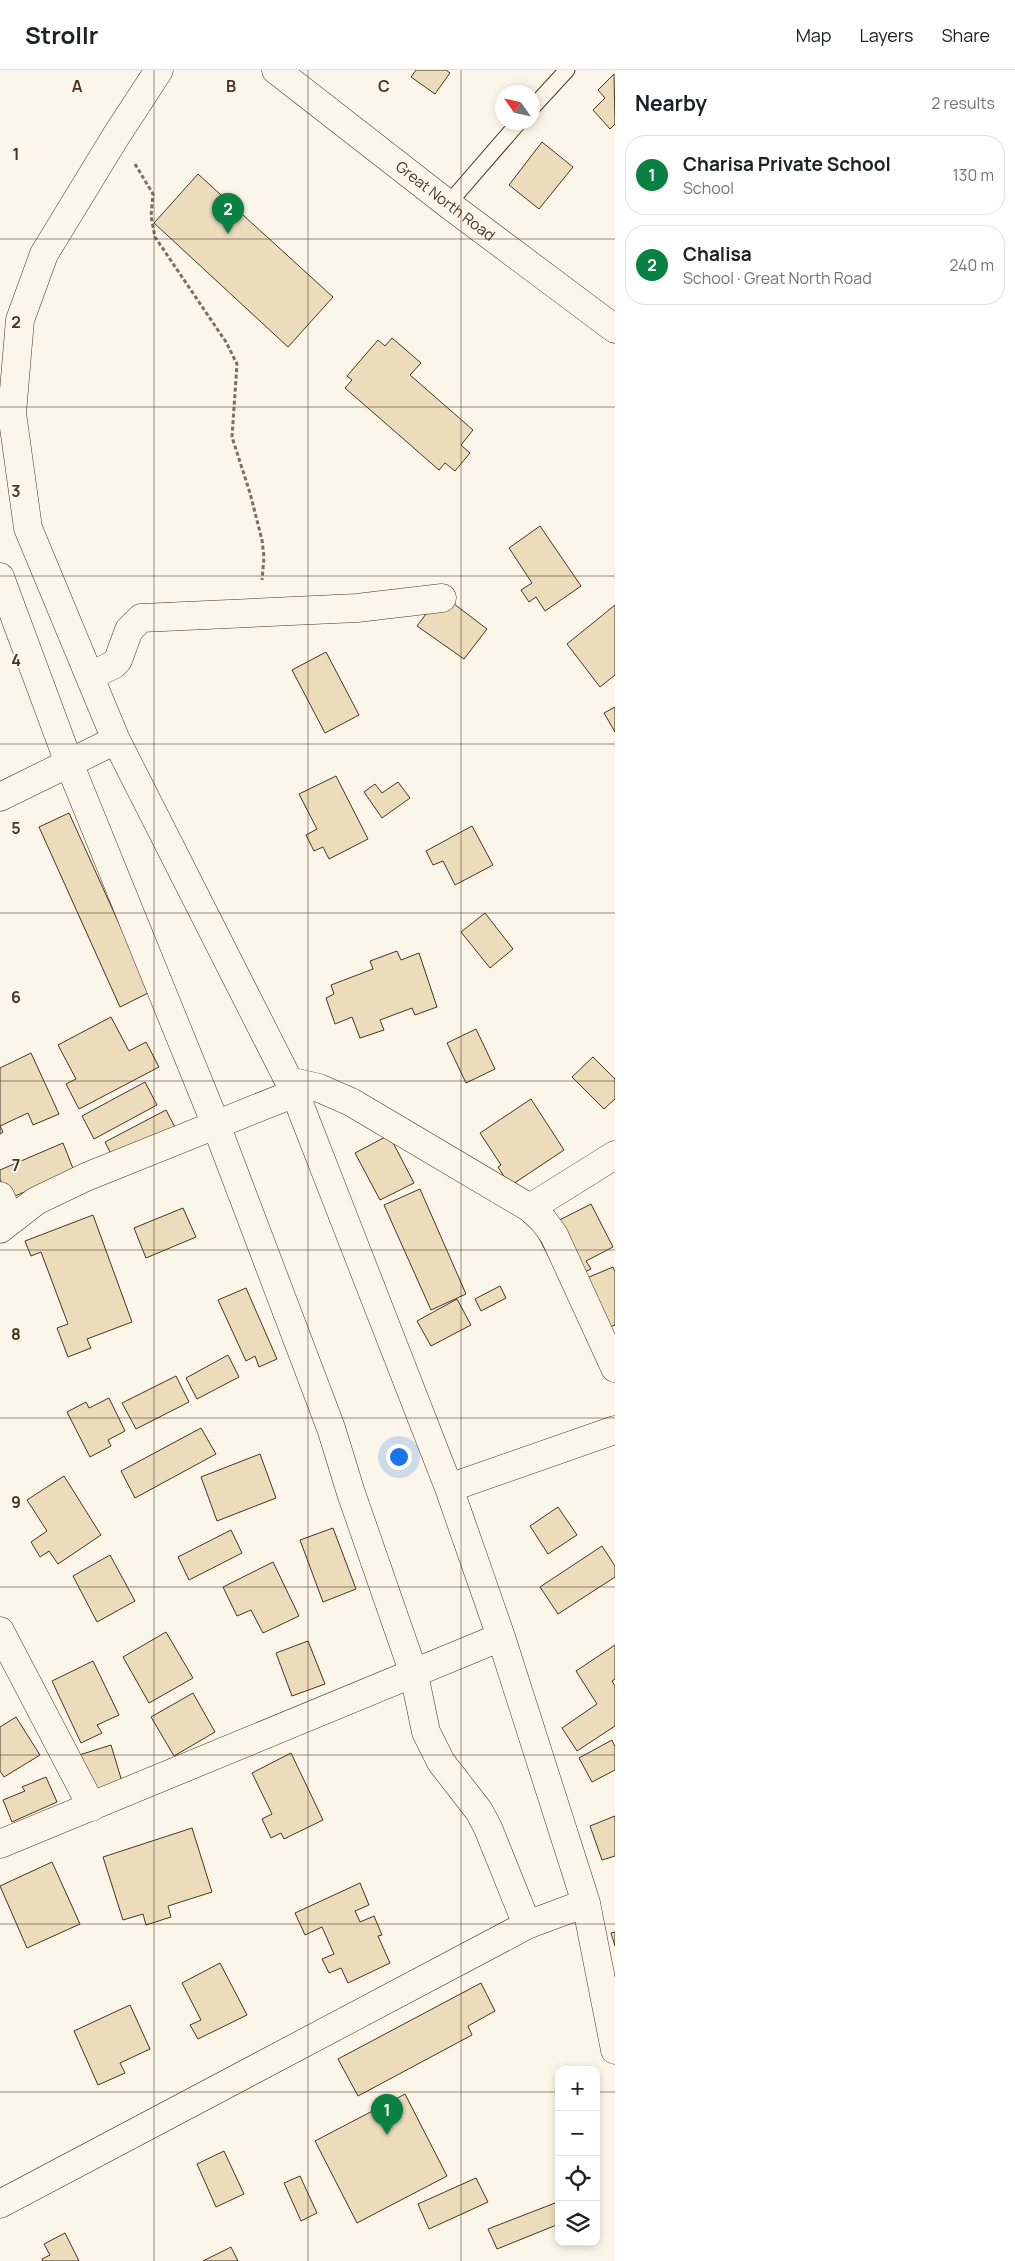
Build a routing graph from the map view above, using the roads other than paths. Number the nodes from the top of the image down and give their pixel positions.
1 (159, 70) edge
2 (276, 70) edge
3 (567, 70) edge
4 (540, 99) edge
5 (512, 130) edge
6 (448, 204) junction
7 (615, 329) edge
8 (0, 577) edge
9 (442, 598) dead end
10 (90, 676) junction
11 (116, 740) junction
12 (70, 763) junction
13 (0, 797) edge
14 (292, 1087) junction
15 (216, 1125) junction
16 (615, 1154) edge
17 (530, 1208) junction
18 (4, 1215) edge
19 (615, 1368) edge
20 (615, 1430) edge
21 (449, 1488) junction
22 (0, 1631) edge
23 (501, 1637) junction
24 (414, 1674) junction
25 (92, 1807) junction
26 (0, 1844) edge
27 (586, 1903) junction
28 (527, 1925) junction
29 (608, 1980) edge
30 (615, 2050) edge
31 (0, 2204) edge

1 - 10 main road
2 - 6 main road, Great North Road
3 - 4 lane
5 - 6 lane
6 - 7 main road, Great North Road
8 - 12 main road
9 - 10 main road
10 - 11 main road
11 - 12 main road
11 - 14 main road
12 - 13 main road
12 - 15 main road
14 - 15 main road
14 - 17 main road
14 - 21 main road
15 - 18 main road
15 - 24 main road
16 - 17 main road
17 - 19 main road
20 - 21 main road
21 - 23 main road
22 - 25 main road
23 - 24 main road
23 - 27 main road
24 - 25 main road
24 - 28 main road
25 - 26 main road
27 - 28 main road
27 - 29 main road
28 - 31 main road
29 - 30 main road

